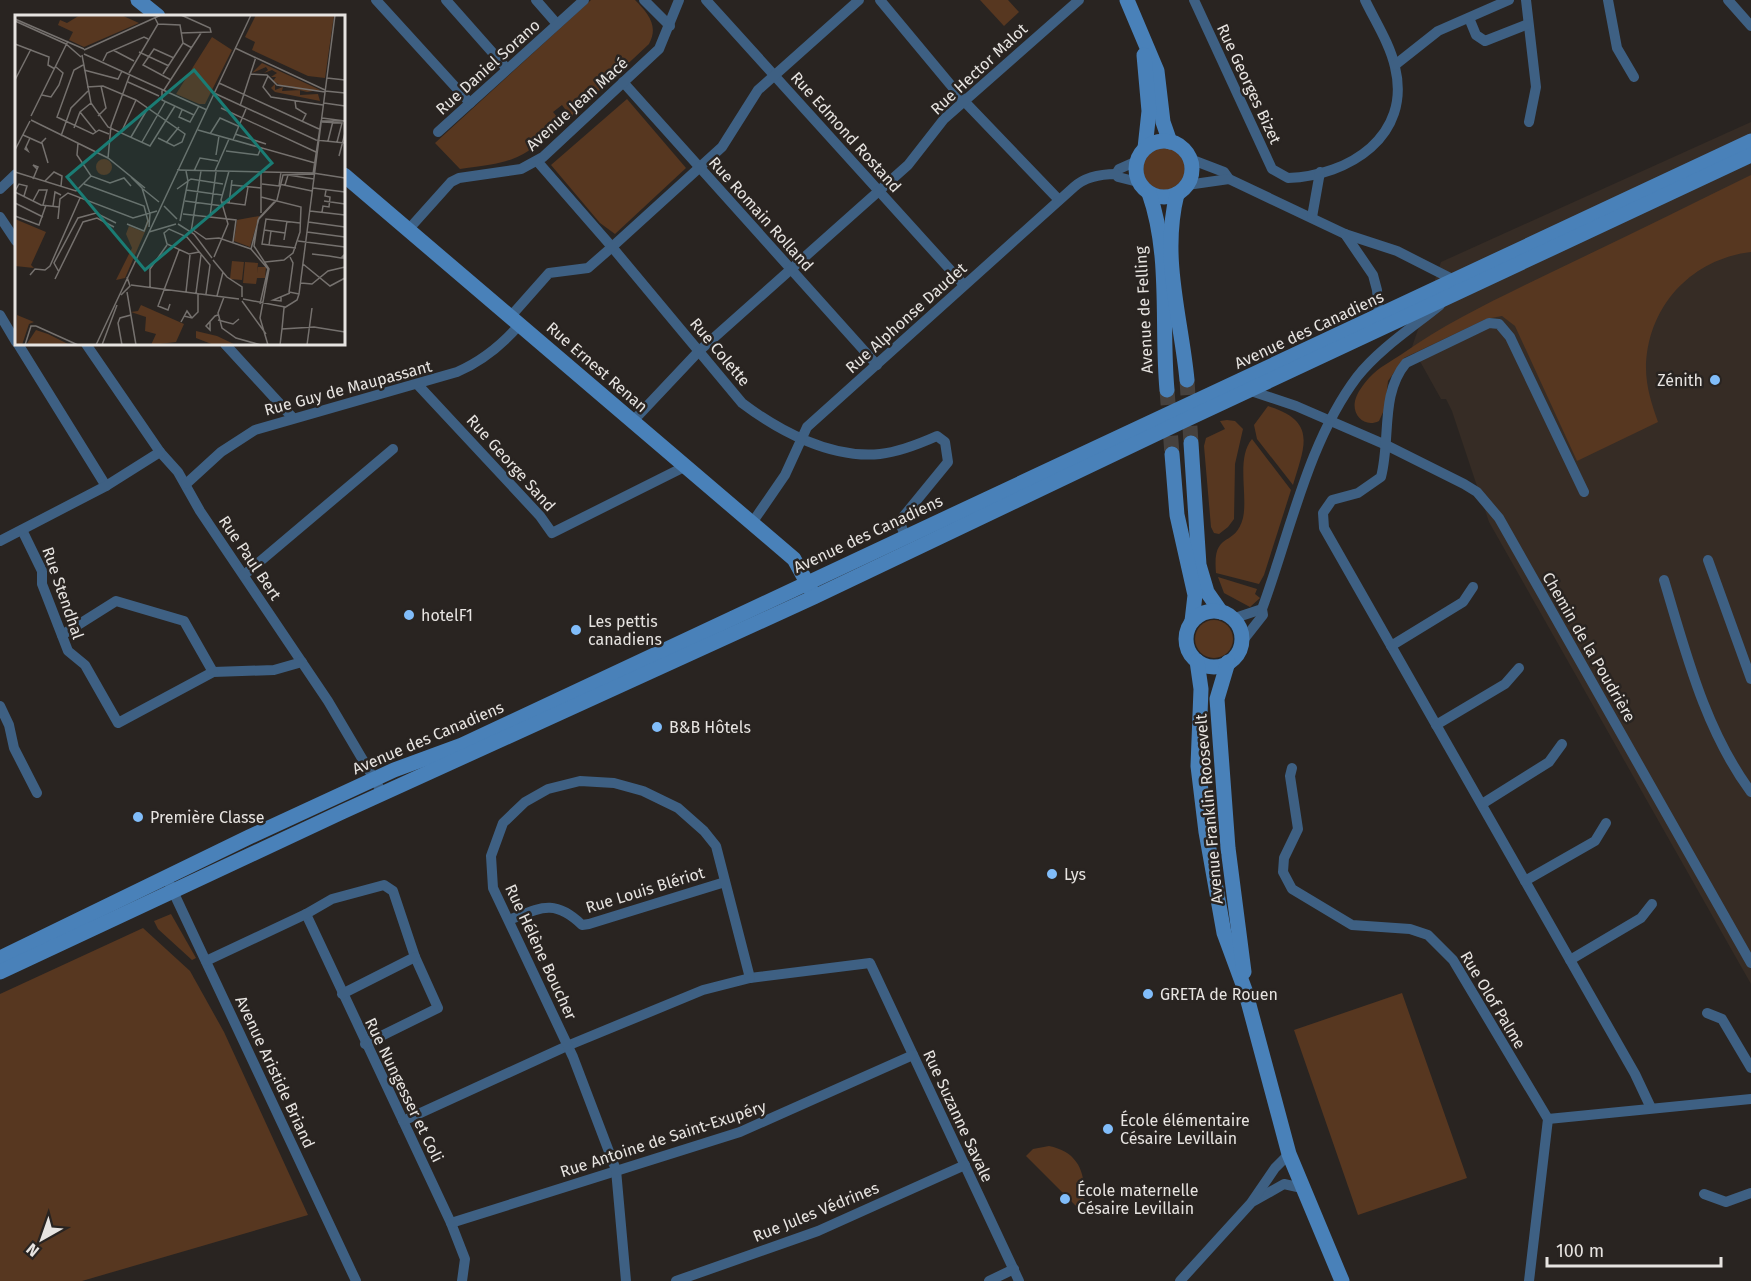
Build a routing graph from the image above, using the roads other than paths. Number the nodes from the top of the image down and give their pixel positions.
1 (376, 0) edge
2 (446, 0) edge
3 (536, 0) edge
4 (584, 0) edge
5 (645, 0) edge
6 (679, 0) edge
7 (706, 0) edge
8 (859, 0) edge
9 (880, 0) edge
10 (1079, 0) edge
11 (1127, 0) edge
12 (1194, 0) edge
13 (1365, 0) edge
14 (1509, 0) edge
15 (1526, 0) edge
16 (1608, 0) edge
17 (1728, 0) edge
18 (145, 2) edge
19 (157, 15) edge
20 (1468, 18) junction
21 (557, 24) junction
22 (1528, 24) junction
23 (670, 26) junction
24 (1751, 26) edge
25 (1143, 43) junction
26 (1395, 65) junction
27 (507, 69) junction
28 (775, 76) junction
29 (1634, 77) dead end
30 (622, 82) junction
31 (964, 101) junction
32 (470, 103) junction
33 (1529, 122) dead end
34 (438, 132) dead end
35 (1751, 141) edge
36 (1170, 142) junction
37 (1141, 154) junction
38 (1751, 155) edge
39 (1190, 159) junction
40 (537, 161) junction
41 (699, 168) junction
42 (1320, 172) junction
43 (1116, 174) junction
44 (15, 175) edge
45 (345, 176) edge
46 (1229, 179) junction
47 (1144, 187) junction
48 (0, 189) edge
49 (878, 190) junction
50 (1182, 190) junction
51 (1059, 200) junction
52 (0, 217) edge
53 (1312, 217) junction
54 (408, 230) junction
55 (1345, 234) junction
56 (15, 240) edge
57 (612, 247) junction
58 (790, 269) junction
59 (1456, 280) junction
60 (964, 285) junction
61 (1450, 298) junction
62 (0, 315) edge
63 (1379, 317) junction
64 (515, 320) junction
65 (15, 340) edge
66 (18, 345) edge
67 (87, 345) edge
68 (226, 345) edge
69 (699, 351) junction
70 (877, 365) junction
71 (1187, 380) tunnel mouth
72 (418, 384) junction
73 (1167, 390) tunnel mouth
74 (1251, 391) junction
75 (292, 417) junction
76 (633, 421) junction
77 (1329, 421) junction
78 (801, 438) junction
79 (1191, 443) tunnel mouth
80 (1386, 445) junction
81 (393, 449) dead end
82 (160, 452) junction
83 (1172, 454) tunnel mouth
84 (686, 466) junction
85 (186, 484) junction
86 (106, 486) junction
87 (1584, 492) dead end
88 (752, 523) junction
89 (22, 530) junction
90 (905, 536) junction
91 (0, 542) edge
92 (1708, 560) dead end
93 (244, 575) junction
94 (1664, 580) dead end
95 (807, 582) junction
96 (1473, 587) dead end
97 (814, 597) junction
98 (1262, 609) junction
99 (1227, 615) junction
100 (1192, 621) junction
101 (62, 635) junction
102 (1241, 643) junction
103 (1391, 646) junction
104 (1197, 661) junction
105 (302, 662) junction
106 (1228, 662) junction
107 (1519, 668) dead end
108 (213, 672) junction
109 (1751, 679) edge
110 (0, 706) edge
111 (1436, 725) junction
112 (1562, 744) dead end
113 (1292, 768) dead end
114 (375, 779) junction
115 (1751, 792) edge
116 (37, 793) dead end
117 (383, 794) junction
118 (1482, 804) junction
119 (1606, 823) dead end
120 (166, 876) junction
121 (1525, 881) junction
122 (725, 882) junction
123 (173, 890) junction
124 (1652, 904) dead end
125 (306, 914) junction
126 (509, 920) junction
127 (415, 957) junction
128 (0, 958) edge
129 (1570, 960) junction
130 (206, 961) junction
131 (1751, 963) edge
132 (0, 972) edge
133 (750, 978) junction
134 (1245, 990) junction
135 (342, 994) junction
136 (1707, 1013) dead end
137 (365, 1044) junction
138 (567, 1046) junction
139 (913, 1055) junction
140 (1751, 1068) edge
141 (1751, 1099) edge
142 (1651, 1107) junction
143 (1548, 1119) junction
144 (403, 1121) junction
145 (1289, 1154) junction
146 (965, 1165) junction
147 (616, 1170) junction
148 (1302, 1188) junction
149 (1751, 1193) edge
150 (1704, 1194) dead end
151 (1251, 1203) junction
152 (451, 1223) junction
153 (1014, 1269) junction
154 (356, 1281) edge
155 (462, 1281) edge
156 (626, 1281) edge
157 (676, 1281) edge
158 (989, 1281) edge
159 (1019, 1281) edge
160 (1180, 1281) edge
161 (1342, 1281) edge
162 (1529, 1281) edge

1 - 32 street
2 - 27 street
3 - 21 street
4 - 21 street, Rue Daniel Sorano
5 - 23 street
6 - 23 street, Avenue Jean Macé
7 - 28 street, Rue Edmond Rostand
8 - 28 street, Rue Guy de Maupassant
9 - 31 street
10 - 31 street, Rue Hector Malot
11 - 25 main road
12 - 42 street, Rue Georges Bizet
13 - 26 street
14 - 20 street
15 - 22 street
16 - 29 street
17 - 24 street
18 - 19 main road
20 - 22 street
20 - 26 street
21 - 27 street, Rue Daniel Sorano
22 - 33 street
23 - 30 street, Avenue Jean Macé
25 - 36 main road
25 - 37 main road
26 - 42 street
27 - 32 street, Rue Daniel Sorano
28 - 41 street, Rue Guy de Maupassant
28 - 49 street, Rue Edmond Rostand
30 - 40 street, Avenue Jean Macé
30 - 41 street, Rue Romain Rolland
31 - 49 street, Rue Hector Malot
31 - 51 street
32 - 34 street, Rue Daniel Sorano
35 - 59 main road, Avenue des Canadiens
36 - 37 main road
36 - 39 main road
37 - 43 street, Rue Alphonse Daudet
37 - 47 main road
38 - 61 main road, Avenue des Canadiens
39 - 46 street
39 - 50 main road
40 - 54 street, Avenue Jean Macé
40 - 57 street, Rue Colette
41 - 57 street, Rue Guy de Maupassant
41 - 58 street, Rue Romain Rolland
42 - 53 street
43 - 47 street
43 - 51 street, Rue Alphonse Daudet
44 - 48 street
45 - 54 main road, Rue Ernest Renan
46 - 50 street
46 - 53 street
47 - 50 main road
47 - 73 main road, Avenue de Felling
49 - 58 street, Rue Hector Malot
49 - 60 street, Rue Edmond Rostand
50 - 71 main road, Avenue de Felling
51 - 60 street, Rue Alphonse Daudet
52 - 56 street
53 - 55 street
54 - 64 main road, Rue Ernest Renan
55 - 59 street
55 - 63 street
57 - 64 street, Rue Guy de Maupassant
57 - 69 street, Rue Colette
58 - 69 street, Rue Hector Malot
58 - 70 street, Rue Romain Rolland
59 - 63 main road, Avenue des Canadiens
60 - 70 street, Rue Alphonse Daudet
61 - 74 main road, Avenue des Canadiens
61 - 77 street
62 - 65 street
63 - 90 main road, Avenue des Canadiens
64 - 72 street, Rue Guy de Maupassant
64 - 76 main road, Rue Ernest Renan
66 - 86 street
67 - 82 street, Rue Paul Bert
68 - 75 street
69 - 76 street, Rue Hector Malot
69 - 78 street, Rue Colette
70 - 78 street, Rue Alphonse Daudet
72 - 75 street, Rue Guy de Maupassant
72 - 84 street, Rue George Sand
74 - 77 street, Chemin de la Poudrière
74 - 97 main road, Avenue des Canadiens
75 - 85 street, Rue Guy de Maupassant
76 - 84 main road, Rue Ernest Renan
77 - 80 street, Chemin de la Poudrière
77 - 98 street
78 - 88 street, Rue Alphonse Daudet
78 - 90 street, Rue Colette
79 - 99 main road
80 - 87 street
80 - 103 street
80 - 131 street, Chemin de la Poudrière
81 - 93 street
82 - 85 street, Rue Paul Bert
82 - 86 street
83 - 100 main road
84 - 88 main road, Rue Ernest Renan
85 - 93 street, Rue Paul Bert
86 - 89 street
88 - 95 main road, Rue Ernest Renan
89 - 91 street
89 - 101 street, Rue Stendhal
90 - 95 main road, Avenue des Canadiens
92 - 109 street
93 - 105 street, Rue Paul Bert
94 - 115 street
95 - 97 main road, Rue Ernest Renan
95 - 114 main road, Avenue des Canadiens
96 - 103 street
97 - 117 main road, Avenue des Canadiens
98 - 99 street
98 - 102 street
99 - 100 main road
99 - 102 main road
100 - 104 main road
101 - 108 street
101 - 108 street, Rue Stendhal
102 - 106 main road
103 - 111 street
104 - 106 main road
104 - 134 main road, Avenue Franklin Roosevelt
105 - 108 street
105 - 114 street, Rue Paul Bert
106 - 134 main road, Avenue Franklin Roosevelt
107 - 111 street
110 - 116 street
111 - 118 street
112 - 118 street
113 - 143 street, Rue Olof Palme
114 - 117 street, Rue Paul Bert
114 - 120 main road, Avenue des Canadiens
117 - 123 main road, Avenue des Canadiens
118 - 121 street
119 - 121 street
120 - 123 street, Avenue Aristide Briand
120 - 128 main road, Avenue des Canadiens
121 - 129 street
122 - 126 street, Rue Louis Blériot
122 - 126 street, Rue Hélène Boucher
122 - 133 street, Rue Hélène Boucher
123 - 130 street, Avenue Aristide Briand
123 - 132 main road, Avenue des Canadiens
124 - 129 street
125 - 127 street
125 - 130 street
125 - 135 street, Rue Nungesser et Coli
126 - 138 street, Rue Hélène Boucher
127 - 135 street
127 - 137 street
129 - 142 street
130 - 154 street, Avenue Aristide Briand
133 - 138 street
133 - 139 street, Rue Suzanne Savale
134 - 145 main road, Avenue Franklin Roosevelt
135 - 137 street, Rue Nungesser et Coli
136 - 140 street
137 - 144 street, Rue Nungesser et Coli
138 - 144 street
138 - 147 street, Rue Hélène Boucher
139 - 146 street, Rue Suzanne Savale
139 - 147 street, Rue Antoine de Saint-Exupéry
141 - 142 street
142 - 143 street
143 - 162 street
144 - 152 street, Rue Nungesser et Coli
145 - 148 main road, Avenue Franklin Roosevelt
145 - 151 street
146 - 153 street, Rue Suzanne Savale
146 - 157 street, Rue Jules Védrines
147 - 152 street, Rue Antoine de Saint-Exupéry
147 - 156 street, Rue Hélène Boucher
148 - 151 street
148 - 161 main road, Avenue Franklin Roosevelt
149 - 150 street
151 - 160 street
152 - 155 street, Rue Nungesser et Coli
153 - 158 street
153 - 159 street, Rue Suzanne Savale

